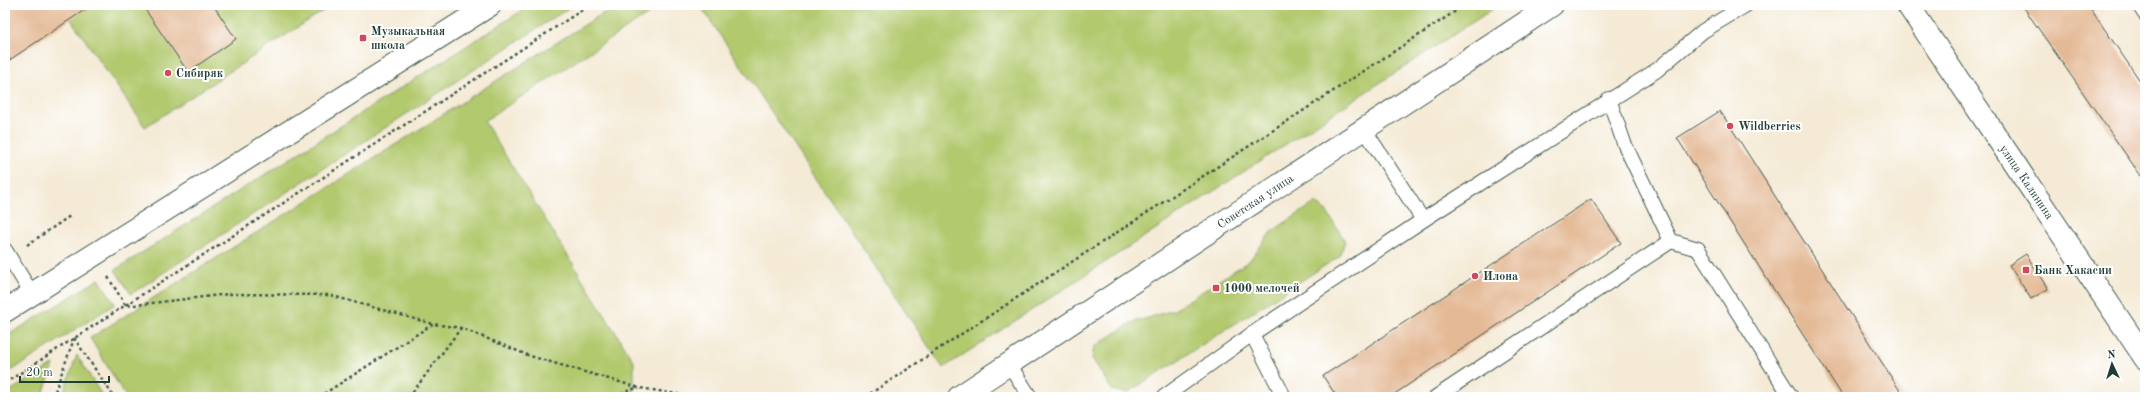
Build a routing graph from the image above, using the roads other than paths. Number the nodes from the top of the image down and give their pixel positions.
1 (490, 5) edge
2 (1552, 5) edge
3 (1746, 5) edge
4 (1908, 5) edge
5 (2139, 5) edge
6 (2145, 14) edge
7 (1609, 99) junction
8 (1364, 129) junction
9 (1423, 220) junction
10 (1671, 242) junction
11 (7, 253) edge
12 (32, 294) junction
13 (5, 311) edge
14 (1252, 334) junction
15 (2145, 358) edge
16 (1009, 364) junction
17 (959, 397) edge
18 (1030, 397) edge
19 (1164, 397) edge
20 (1284, 397) edge
21 (1436, 397) edge
22 (1790, 397) edge

1 - 12 main road
2 - 8 main road, Советская улица
3 - 7 lane
4 - 15 main road, улица Калинина
5 - 6 lane
7 - 9 lane
7 - 10 lane
8 - 9 lane
8 - 16 main road, Советская улица
9 - 14 lane
10 - 21 lane
10 - 22 lane
11 - 12 lane
12 - 13 main road
14 - 19 lane
14 - 20 lane
16 - 17 main road, Советская улица
16 - 18 lane

